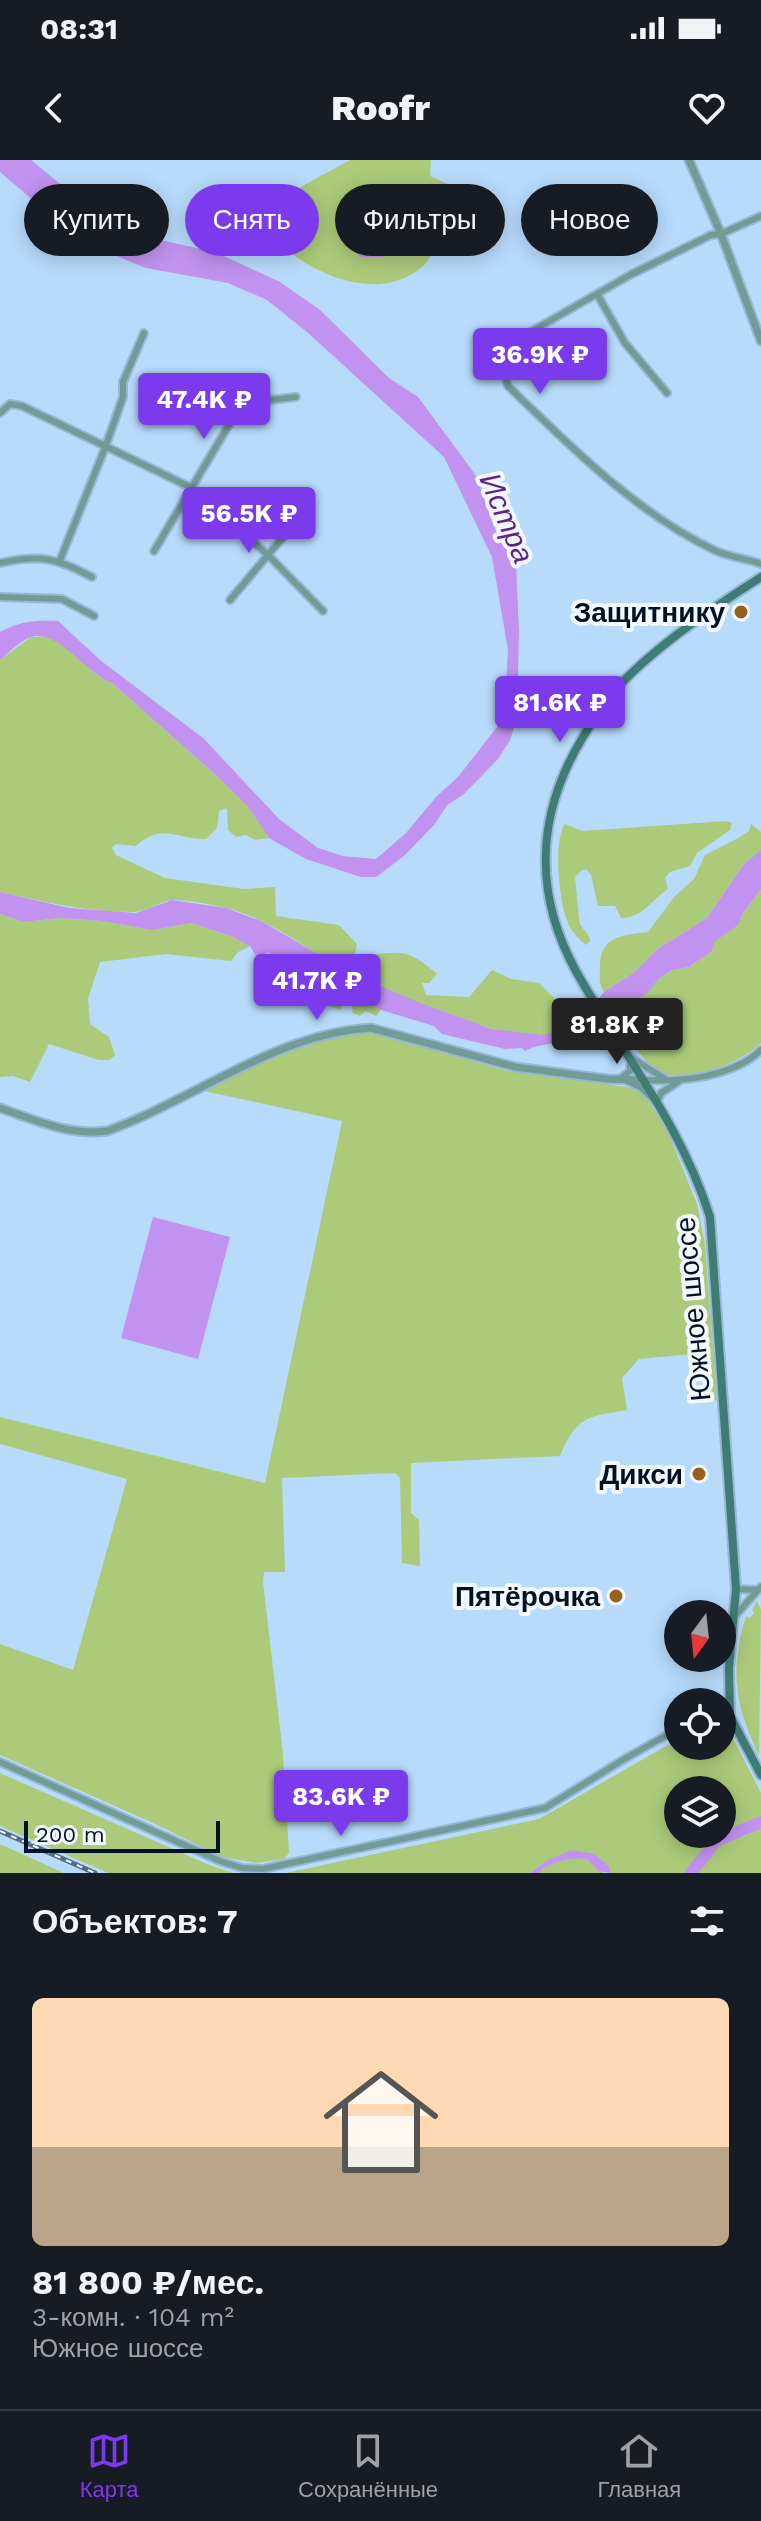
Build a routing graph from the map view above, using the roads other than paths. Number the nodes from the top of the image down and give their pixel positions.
1 (689, 160) edge
2 (761, 216) edge
3 (721, 234) junction
4 (597, 294) junction
5 (144, 333) dead end
6 (761, 341) edge
7 (506, 349) junction
8 (484, 354) dead end
9 (667, 393) dead end
10 (296, 397) dead end
11 (0, 413) edge
12 (105, 448) junction
13 (192, 488) junction
14 (290, 529) dead end
15 (154, 551) dead end
16 (268, 555) junction
17 (60, 560) junction
18 (0, 563) edge
19 (761, 564) edge
20 (92, 577) dead end
21 (761, 577) edge
22 (0, 597) edge
23 (230, 600) dead end
24 (323, 611) dead end
25 (94, 616) dead end
26 (761, 1050) edge
27 (628, 1053) junction
28 (621, 1078) junction
29 (683, 1079) junction
30 (644, 1080) junction
31 (657, 1102) junction
32 (0, 1108) edge
33 (759, 1588) edge
34 (736, 1589) junction
35 (735, 1600) edge
36 (736, 1615) edge
37 (736, 1734) edge
38 (664, 1737) edge
39 (0, 1762) edge
40 (761, 1775) edge

1 - 3 street
2 - 3 street
3 - 4 street
3 - 6 street
4 - 7 street
4 - 9 street
5 - 12 street
7 - 8 street
7 - 19 street
10 - 13 street
11 - 12 street
12 - 13 street
12 - 17 street
13 - 15 street
13 - 16 street
14 - 16 street
16 - 23 street
16 - 24 street
17 - 18 street
17 - 20 street
21 - 27 main road, Южное шоссе
22 - 25 street
26 - 29 street
27 - 28 street
27 - 29 street
27 - 30 main road, Южное шоссе
28 - 30 street
28 - 31 street
28 - 32 street
29 - 30 street
29 - 31 street
30 - 31 main road, Южное шоссе
31 - 34 main road, Южное шоссе
33 - 34 street
33 - 36 street
34 - 35 main road, Южное шоссе
37 - 40 main road, Южное шоссе
38 - 39 street

